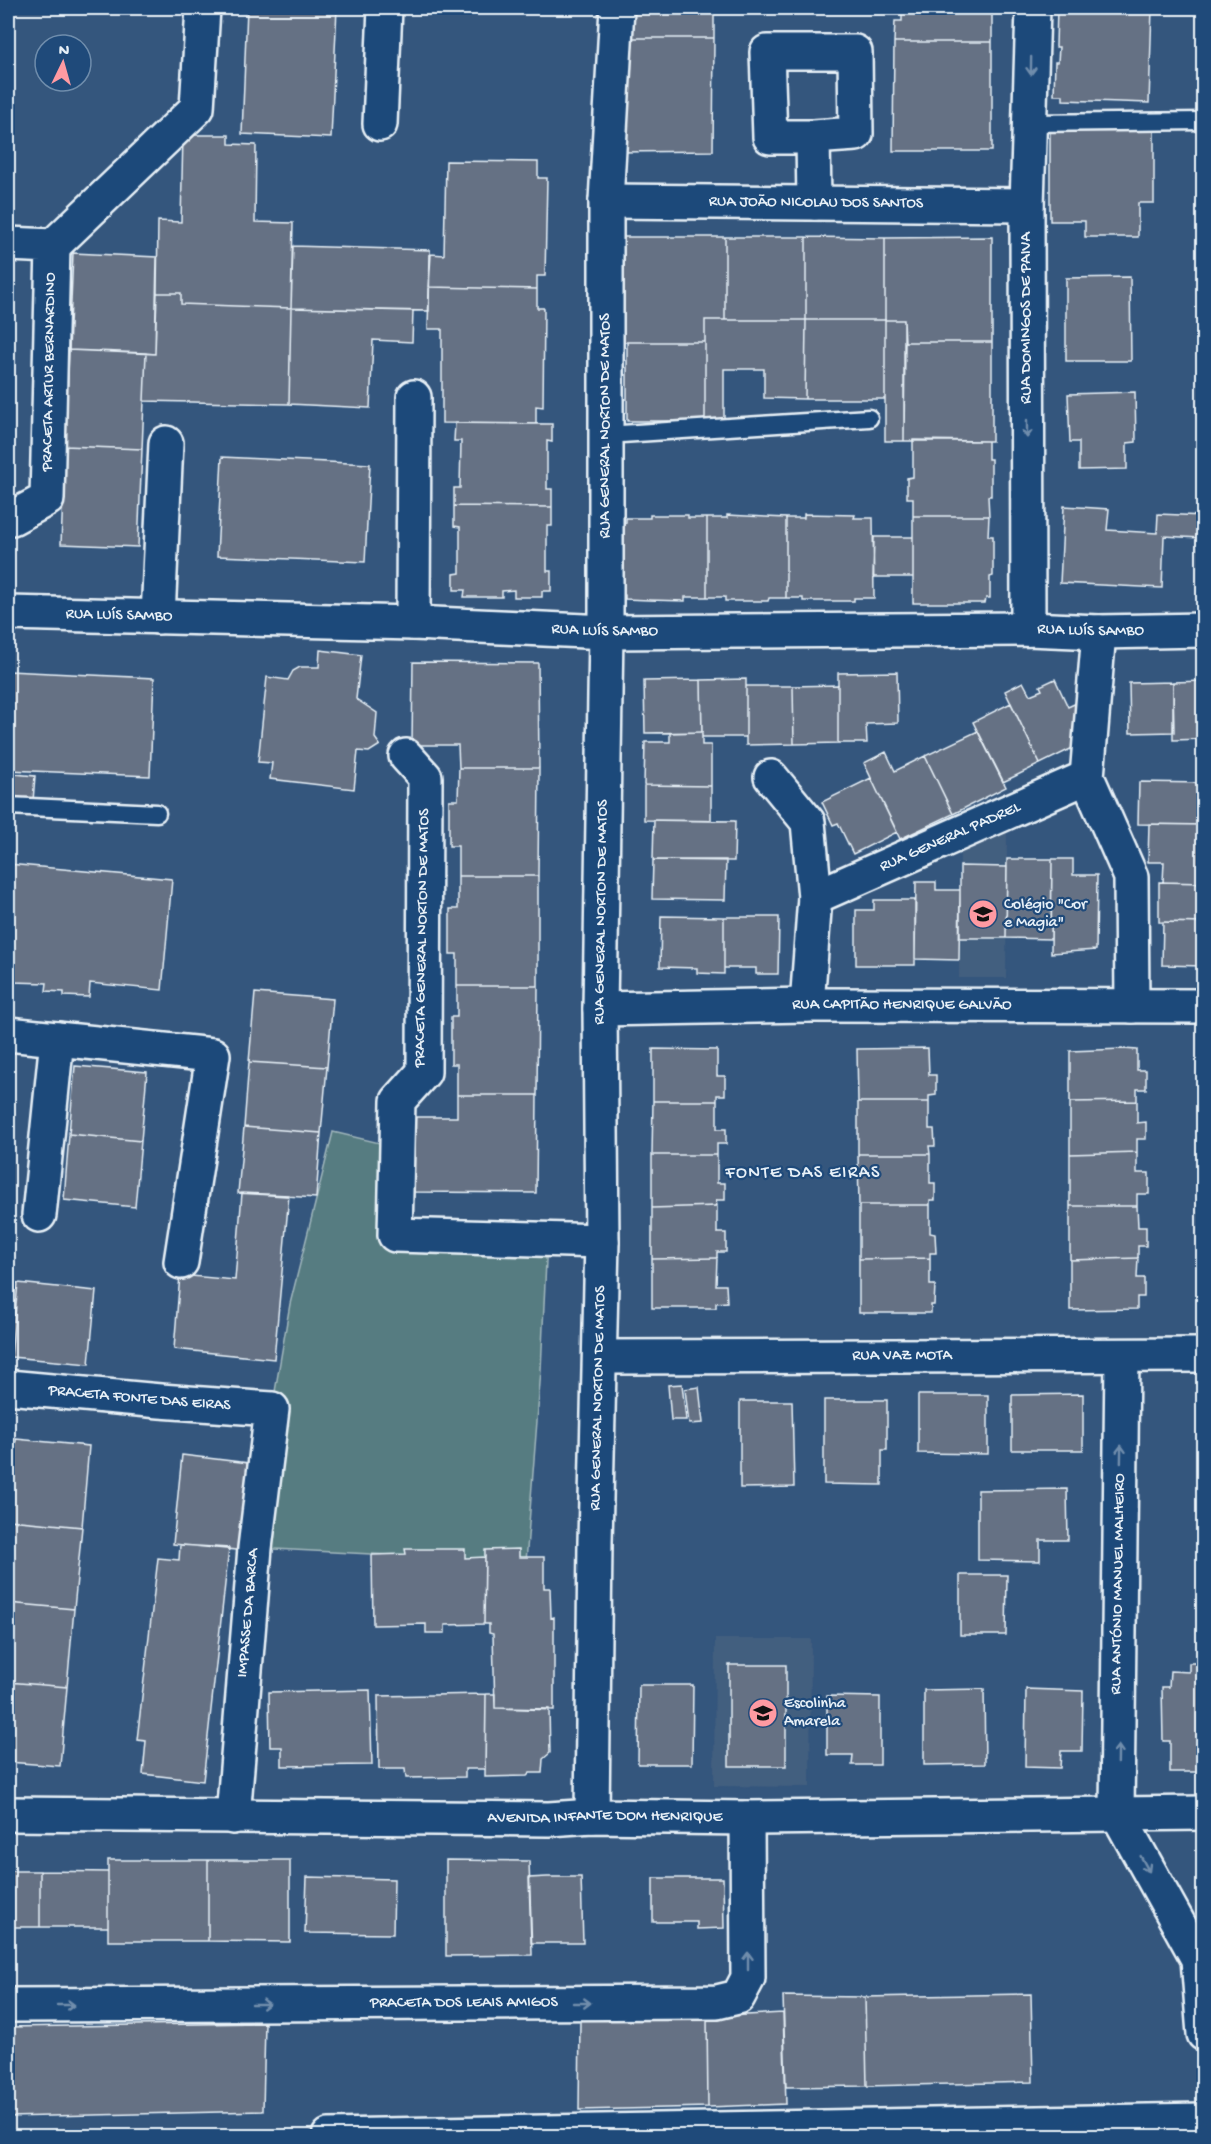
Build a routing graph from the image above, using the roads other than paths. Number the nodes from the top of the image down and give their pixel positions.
1 (203, 8) edge
2 (385, 8) edge
3 (617, 8) edge
4 (1033, 8) edge
5 (1203, 121) edge
6 (1030, 123) junction
7 (380, 124) dead end
8 (813, 137) dead end
9 (606, 201) junction
10 (814, 203) junction
11 (1027, 205) junction
12 (8, 244) edge
13 (53, 246) junction
14 (414, 397) dead end
15 (869, 418) dead end
16 (606, 435) junction
17 (166, 443) dead end
18 (8, 514) edge
19 (8, 614) edge
20 (159, 617) junction
21 (413, 623) junction
22 (1028, 628) junction
23 (1203, 630) edge
24 (606, 632) junction
25 (1099, 632) junction
26 (406, 756) dead end
27 (771, 777) dead end
28 (1087, 777) junction
29 (8, 806) edge
30 (157, 813) dead end
31 (815, 897) junction
32 (807, 1005) junction
33 (1132, 1006) junction
34 (1203, 1006) edge
35 (600, 1009) junction
36 (8, 1034) edge
37 (57, 1039) junction
38 (39, 1215) dead end
39 (602, 1241) junction
40 (181, 1262) dead end
41 (1203, 1355) edge
42 (1122, 1356) junction
43 (600, 1358) junction
44 (8, 1387) edge
45 (272, 1409) joint
46 (1117, 1813) junction
47 (1203, 1813) edge
48 (8, 1814) edge
49 (233, 1816) junction
50 (592, 1816) junction
51 (747, 1818) junction
52 (1201, 1954) edge
53 (8, 2005) edge
54 (1203, 2034) edge
55 (1203, 2120) edge
56 (329, 2136) edge

1 - 13 street
2 - 7 street
3 - 9 street, RUA GENERAL NORTON DE MATOS
4 -> 6 street, RUA DOMINGOS DE PAIVA
5 - 6 lane
6 - 11 street, RUA DOMINGOS DE PAIVA
8 - 10 street
9 - 10 street, RUA JOÃO NICOLAU DOS SANTOS
9 - 16 street, RUA GENERAL NORTON DE MATOS
10 - 11 street, RUA JOÃO NICOLAU DOS SANTOS
11 -> 22 street, RUA DOMINGOS DE PAIVA
12 - 13 street
13 - 18 street, PRACETA ARTUR BERNARDINO
14 - 21 street
15 - 16 lane
16 - 24 street, RUA GENERAL NORTON DE MATOS
17 - 20 street
19 - 20 street, RUA LUÍS SAMBO
20 - 21 street, RUA LUÍS SAMBO
21 - 24 street, RUA LUÍS SAMBO
22 - 24 street, RUA LUÍS SAMBO
22 - 25 street, RUA LUÍS SAMBO
23 - 25 street, RUA LUÍS SAMBO
24 - 35 street, RUA GENERAL NORTON DE MATOS
25 - 28 street
26 - 39 street, PRACETA GENERAL NORTON DE MATOS
27 - 31 street
28 - 31 street, RUA GENERAL PADREL
28 - 33 street
29 - 30 lane
31 - 32 street
32 - 33 street, RUA CAPITÃO HENRIQUE GALVÃO
32 - 35 street, RUA CAPITÃO HENRIQUE GALVÃO
33 - 34 street, RUA CAPITÃO HENRIQUE GALVÃO
35 - 39 street, RUA GENERAL NORTON DE MATOS
36 - 37 street
37 - 38 street
37 - 40 street
39 - 43 street, RUA GENERAL NORTON DE MATOS
41 - 42 street, RUA VAZ MOTA
42 - 43 street, RUA VAZ MOTA
46 -> 42 street, RUA ANTÓNIO MANUEL MALHEIRO
43 - 50 street, RUA GENERAL NORTON DE MATOS
44 - 45 street, PRACETA FONTE DAS EIRAS
45 - 49 street, IMPASSE DA BARCA
46 - 47 street, AVENIDA INFANTE DOM HENRIQUE
46 - 51 street, AVENIDA INFANTE DOM HENRIQUE
46 -> 52 street
48 - 49 street, AVENIDA INFANTE DOM HENRIQUE
49 - 50 street, AVENIDA INFANTE DOM HENRIQUE
50 - 51 street, AVENIDA INFANTE DOM HENRIQUE
53 -> 51 street, PRACETA DOS LEAIS AMIGOS
52 - 54 street
55 - 56 street

